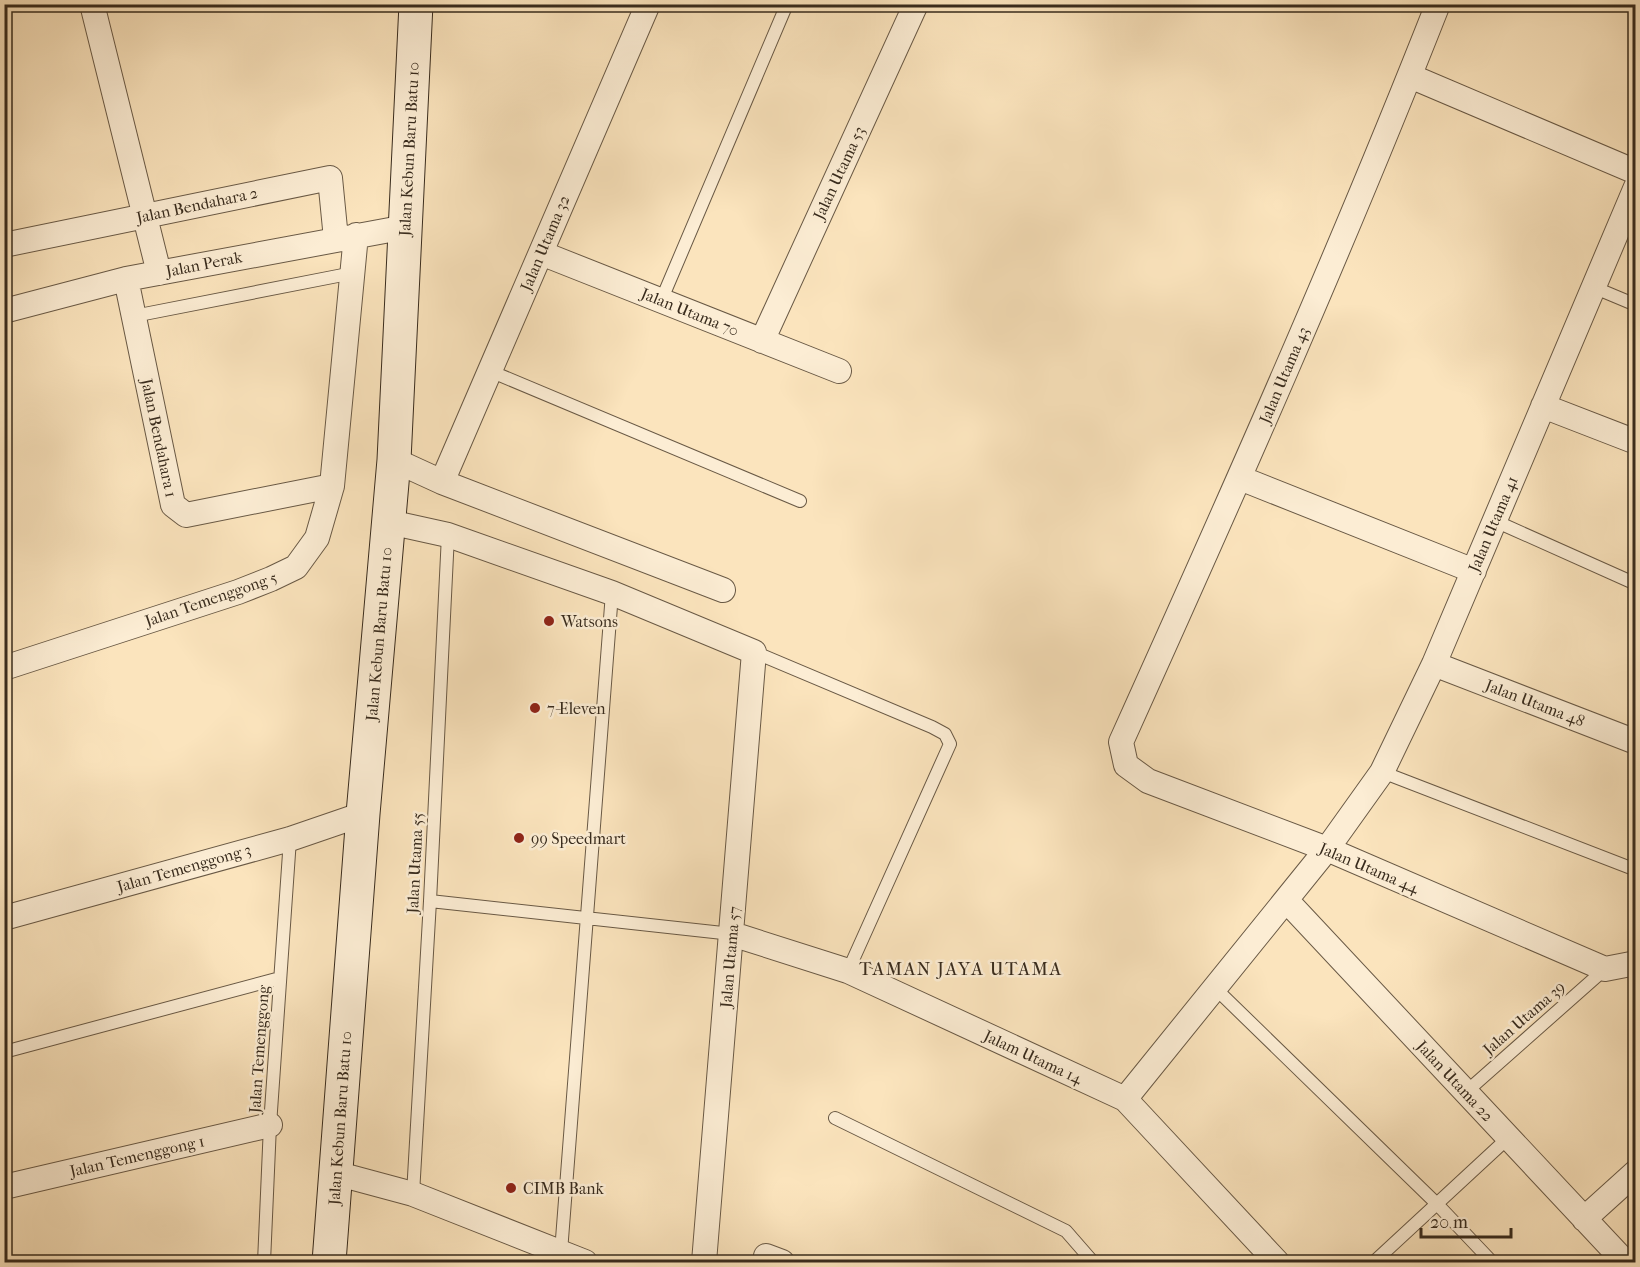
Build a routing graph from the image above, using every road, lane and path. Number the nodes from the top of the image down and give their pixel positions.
1 (92, 4) edge
2 (416, 4) edge
3 (648, 4) edge
4 (787, 4) edge
5 (916, 4) edge
6 (1438, 4) edge
7 (1410, 76) junction
8 (1635, 172) edge
9 (1635, 187) edge
10 (144, 216) junction
11 (406, 227) junction
12 (346, 237) junction
13 (4, 245) edge
14 (541, 253) junction
15 (159, 273) junction
16 (353, 273) junction
17 (126, 279) junction
18 (1593, 287) junction
19 (661, 301) junction
20 (1635, 305) edge
21 (4, 311) edge
22 (134, 316) junction
23 (762, 341) junction
24 (490, 371) junction
25 (839, 371) dead end
26 (1543, 406) junction
27 (1635, 442) edge
28 (394, 460) junction
29 (1240, 478) junction
30 (442, 482) junction
31 (332, 486) junction
32 (800, 501) dead end
33 (1495, 521) junction
34 (389, 522) junction
35 (448, 535) junction
36 (1474, 571) junction
37 (1635, 584) edge
38 (723, 590) dead end
39 (612, 593) junction
40 (754, 652) junction
41 (1434, 664) junction
42 (4, 668) edge
43 (1121, 742) joint
44 (1635, 742) edge
45 (1382, 772) junction
46 (363, 814) junction
47 (290, 839) junction
48 (1327, 849) junction
49 (1635, 870) edge
50 (1286, 900) junction
51 (430, 901) junction
52 (4, 918) edge
53 (588, 918) junction
54 (732, 933) junction
55 (1635, 963) edge
56 (1605, 969) junction
57 (848, 971) junction
58 (280, 978) junction
59 (1215, 988) junction
60 (4, 1052) edge
61 (1466, 1092) junction
62 (1125, 1099) junction
63 (835, 1118) dead end
64 (270, 1125) junction
65 (1508, 1138) junction
66 (1635, 1172) edge
67 (335, 1173) junction
68 (4, 1187) edge
69 (412, 1194) junction
70 (1437, 1204) junction
71 (1584, 1219) junction
72 (561, 1252) junction
73 (262, 1262) edge
74 (329, 1263) edge
75 (585, 1263) edge
76 (704, 1263) edge
77 (1093, 1263) edge
78 (1277, 1263) edge
79 (1374, 1263) edge
80 (1492, 1263) edge
81 (1625, 1263) edge

1 - 10 street
2 - 11 street, Jalan Kebun Baru Batu 10
3 - 14 street, Jalan Utama 32
4 - 19 lane
5 - 23 street, Jalan Utama 53
6 - 7 street, Jalan Utama 43
7 - 8 street
7 - 29 street, Jalan Utama 43
9 - 18 street, Jalan Utama 41
10 - 12 street, Jalan Bendahara 2
10 - 13 street, Jalan Bendahara 2
10 - 15 street
11 - 12 street, Jalan Perak
11 - 28 street, Jalan Kebun Baru Batu 10
12 - 15 street, Jalan Perak
12 - 16 street, Jalan Temenggong 5
14 - 19 street, Jalan Utama 70
14 - 24 street, Jalan Utama 32
15 - 17 street, Jalan Perak
16 - 22 lane
16 - 31 street, Jalan Temenggong 5
17 - 21 street, Jalan Perak
17 - 22 street, Jalan Bendahara 1
18 - 20 lane
18 - 26 street, Jalan Utama 41
19 - 23 street, Jalan Utama 70
22 - 31 street, Jalan Bendahara 1
23 - 25 street, Jalan Utama 70
24 - 30 street, Jalan Utama 32
24 - 32 lane
26 - 27 street
26 - 33 street, Jalan Utama 41
28 - 30 street
28 - 34 street, Jalan Kebun Baru Batu 10
29 - 36 street
29 - 43 street, Jalan Utama 43
30 - 38 street
31 - 42 street, Jalan Temenggong 5
33 - 36 street, Jalan Utama 41
33 - 37 lane
34 - 35 street
34 - 46 street, Jalan Kebun Baru Batu 10
35 - 39 street
35 - 51 lane, Jalan Utama 55
36 - 41 street, Jalan Utama 41
39 - 40 street
39 - 53 lane
40 - 54 street, Jalan Utama 57
40 - 57 lane
41 - 44 street, Jalan Utama 48
41 - 45 street, Jalan Utama 41
43 - 48 street, Jalan Utama 44
45 - 48 street, Jalan Utama 41
45 - 49 lane
46 - 47 street, Jalan Temenggong 3
46 - 67 street, Jalan Kebun Baru Batu 10
47 - 52 street, Jalan Temenggong 3
47 - 58 lane, Jalan Temenggong
48 - 50 street, Jalan Utama 41
48 - 56 street, Jalan Utama 44
50 - 59 street, Jalan Utama 41
50 - 61 street, Jalan Utama 22
51 - 53 lane
51 - 69 lane, Jalan Utama 55
53 - 54 lane
53 - 72 lane
54 - 57 street, Jalam Utama 14
54 - 76 street, Jalan Utama 57
55 - 56 street
56 - 61 lane, Jalan Utama 39
57 - 62 street, Jalam Utama 14
58 - 60 lane
58 - 64 lane, Jalan Temenggong
59 - 62 street, Jalan Utama 41
59 - 70 lane
61 - 65 street, Jalan Utama 22
62 - 78 street, Jalam Utama 14
63 - 77 lane
64 - 68 street, Jalan Temenggong 1
64 - 73 lane, Jalan Temenggong
65 - 70 lane
65 - 71 street, Jalan Utama 22
66 - 71 street
67 - 69 street
67 - 74 street, Jalan Kebun Baru Batu 10
69 - 72 street
70 - 79 lane
70 - 80 lane
71 - 81 street, Jalan Utama 22
72 - 75 street

